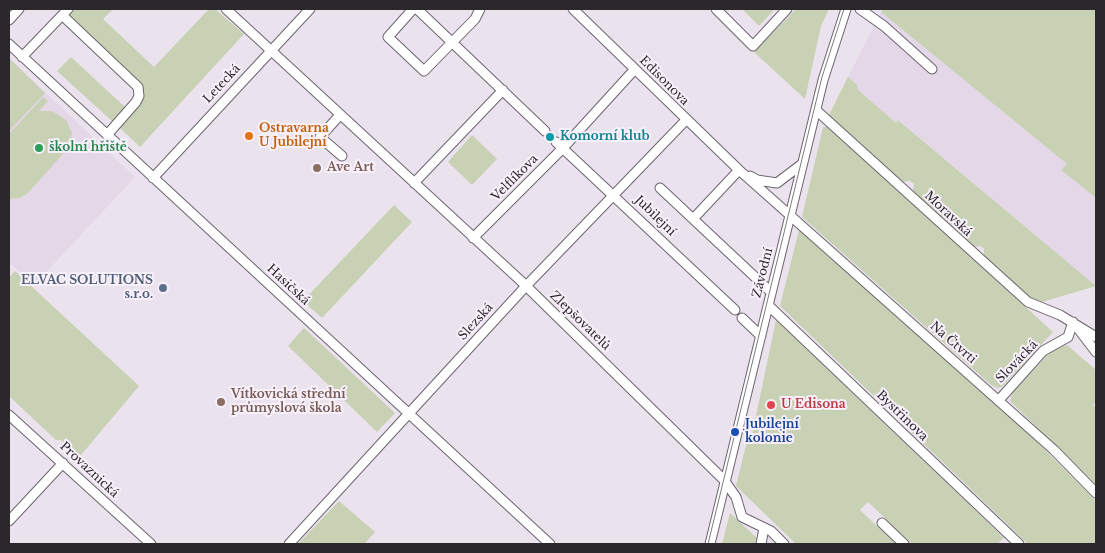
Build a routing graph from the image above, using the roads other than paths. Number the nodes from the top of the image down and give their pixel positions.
1 (19, 9) edge
2 (226, 9) edge
3 (310, 9) edge
4 (415, 9) edge
5 (480, 9) edge
6 (573, 9) edge
7 (716, 9) edge
8 (787, 9) edge
9 (846, 9) edge
10 (860, 9) edge
11 (65, 12) edge
12 (9, 20) edge
13 (452, 43) junction
14 (9, 44) edge
15 (270, 50) junction
16 (22, 57) junction
17 (635, 69) junction
18 (932, 70) dead end
19 (503, 90) junction
20 (816, 110) junction
21 (340, 115) junction
22 (686, 120) junction
23 (545, 131) tunnel mouth
24 (106, 135) junction
25 (560, 145) junction
26 (342, 156) dead end
27 (802, 163) junction
28 (739, 170) junction
29 (153, 178) junction
30 (414, 183) junction
31 (660, 188) dead end
32 (614, 194) junction
33 (790, 216) junction
34 (693, 219) junction
35 (473, 238) junction
36 (526, 286) junction
37 (771, 292) junction
38 (768, 305) junction
39 (735, 310) dead end
40 (742, 318) dead end
41 (1073, 322) junction
42 (761, 336) junction
43 (1096, 337) edge
44 (1096, 352) edge
45 (999, 400) junction
46 (410, 414) junction
47 (9, 415) edge
48 (63, 463) junction
49 (725, 482) junction
50 (1096, 493) edge
51 (9, 521) edge
52 (882, 523) dead end
53 (764, 528) junction
54 (1012, 537) junction
55 (151, 544) edge
56 (289, 544) edge
57 (550, 544) edge
58 (710, 544) edge
59 (761, 544) edge
60 (784, 544) edge
61 (904, 544) edge
62 (1005, 544) edge
63 (1019, 544) edge

1 - 12 street
2 - 15 street, Zlepšovatelů
3 - 15 street, Letecká
4 - 13 street
4 - 13 street
5 - 13 street
6 - 17 street, Edisonova
7 - 8 street
9 - 20 street, Závodní
10 - 18 street
11 - 16 street
11 - 24 street
13 - 19 street
14 - 16 street, Hasičská
15 - 21 street, Zlepšovatelů
15 - 29 street, Letecká
16 - 24 street, Hasičská
17 - 22 street, Edisonova
17 - 25 street, Velflíkova
19 - 23 street
19 - 30 street
20 - 27 street, Závodní
20 - 41 street, Moravská
21 - 26 street
21 - 30 street, Zlepšovatelů
22 - 28 street, Edisonova
22 - 32 street, Slezská
24 - 29 street, Hasičská
25 - 32 street, Jubilejní
25 - 35 street, Velflíkova
27 - 28 street, Edisonova
27 - 33 street, Závodní
28 - 33 street, Edisonova
28 - 34 street
29 - 46 street, Hasičská
30 - 35 street, Zlepšovatelů
31 - 34 street
32 - 36 street, Slezská
32 - 39 street, Jubilejní
33 - 37 street, Závodní
33 - 45 street, Na Čtvrti
34 - 37 street
35 - 36 street, Zlepšovatelů
36 - 46 street, Slezská
36 - 49 street, Zlepšovatelů
37 - 38 street, Závodní
38 - 42 street, Závodní
38 - 54 street, Bystřinova
40 - 42 street
41 - 43 street, Moravská
41 - 44 street
41 - 45 street, Slovácká
42 - 49 street, Závodní
45 - 50 street, Na Čtvrti
46 - 56 street, Slezská
46 - 57 street, Hasičská
47 - 48 street, Provaznická
48 - 51 street
48 - 55 street, Provaznická
49 - 53 street, Zlepšovatelů
49 - 58 street, Závodní
52 - 61 street
53 - 59 street
53 - 60 street, Zlepšovatelů
54 - 62 street
54 - 63 street, Bystřinova

